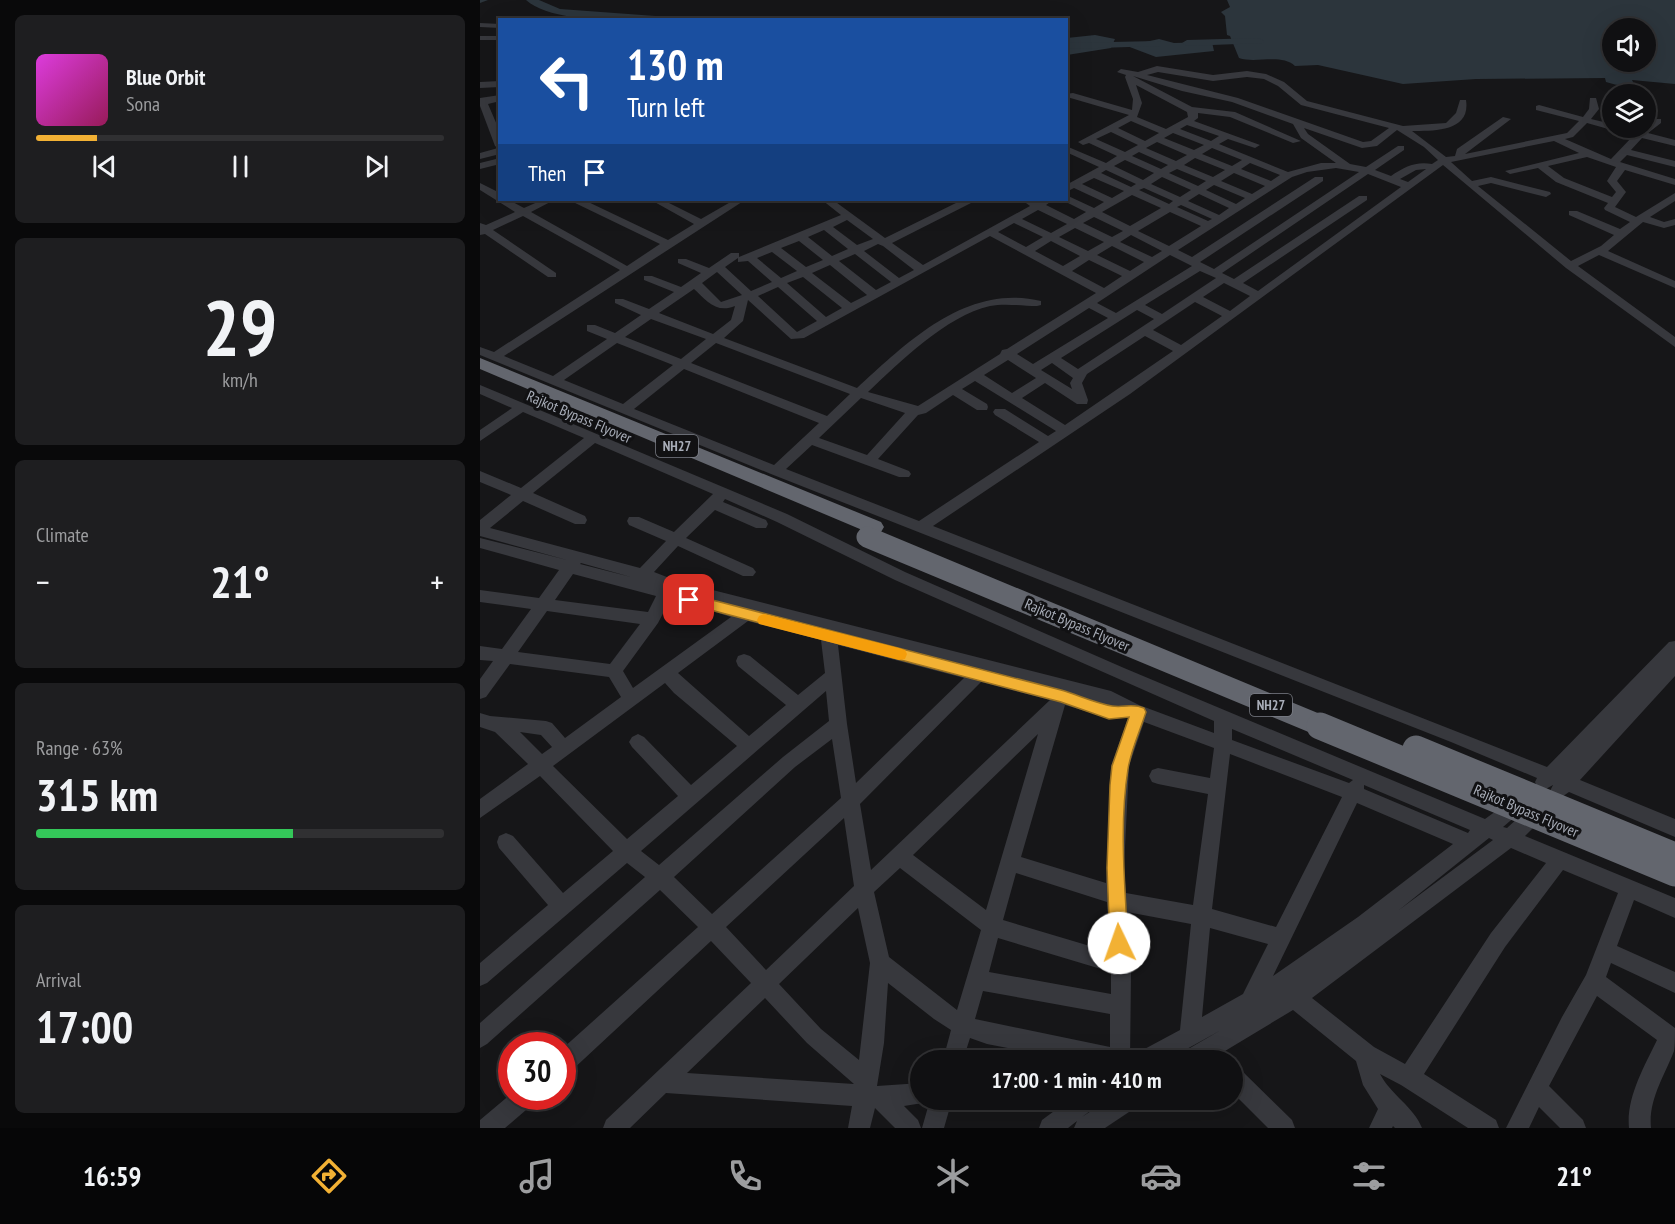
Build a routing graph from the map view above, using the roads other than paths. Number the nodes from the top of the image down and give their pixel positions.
1 (480, 25) edge
2 (498, 26) edge
3 (480, 38) edge
4 (498, 38) edge
5 (1126, 73) junction
6 (1213, 78) junction
7 (498, 84) edge
8 (480, 85) edge
9 (1197, 92) junction
10 (1070, 95) dead end
11 (498, 98) edge
12 (1593, 100) dead end
13 (481, 102) edge
14 (1462, 102) dead end
15 (1185, 107) junction
16 (1539, 108) dead end
17 (1133, 116) junction
18 (1353, 116) junction
19 (484, 118) edge
20 (1506, 119) dead end
21 (1584, 120) junction
22 (1188, 122) junction
23 (1297, 124) junction
24 (1602, 124) edge
25 (1111, 128) junction
26 (1400, 128) junction
27 (1171, 132) junction
28 (494, 133) edge
29 (1228, 135) junction
30 (1636, 138) edge
31 (1656, 138) edge
32 (1088, 139) junction
33 (1156, 139) junction
34 (1339, 139) junction
35 (1557, 139) junction
36 (1296, 141) dead end
37 (1675, 143) edge
38 (1213, 144) junction
39 (1255, 145) dead end
40 (1143, 147) junction
41 (1401, 148) dead end
42 (1068, 149) edge
43 (1068, 150) edge
44 (1325, 150) junction
45 (498, 152) edge
46 (1625, 152) junction
47 (1587, 154) junction
48 (1196, 155) junction
49 (480, 156) edge
50 (1126, 156) junction
51 (1460, 157) junction
52 (1249, 160) junction
53 (498, 162) edge
54 (1439, 164) junction
55 (1540, 164) junction
56 (1675, 164) edge
57 (1178, 165) junction
58 (1346, 165) junction
59 (1617, 165) junction
60 (480, 166) edge
61 (1106, 167) junction
62 (498, 169) edge
63 (1231, 170) junction
64 (1370, 170) junction
65 (1510, 171) dead end
66 (480, 173) edge
67 (1094, 174) junction
68 (1162, 174) junction
69 (1288, 175) junction
70 (1319, 179) dead end
71 (1392, 180) junction
72 (1213, 181) junction
73 (1675, 182) edge
74 (1145, 184) junction
75 (1470, 184) junction
76 (1075, 185) edge
77 (480, 186) edge
78 (1269, 187) junction
79 (1410, 187) junction
80 (1341, 188) junction
81 (1197, 190) junction
82 (1132, 191) junction
83 (1546, 194) dead end
84 (1675, 196) edge
85 (498, 197) edge
86 (1253, 198) junction
87 (1363, 198) junction
88 (1068, 199) edge
89 (1289, 199) junction
90 (1179, 200) junction
91 (505, 201) edge
92 (547, 201) edge
93 (579, 201) edge
94 (658, 201) edge
95 (828, 201) edge
96 (967, 201) edge
97 (1613, 201) junction
98 (1043, 202) edge
99 (1113, 202) junction
100 (726, 203) edge
101 (1383, 206) junction
102 (1168, 207) junction
103 (1311, 208) junction
104 (524, 212) junction
105 (1095, 212) junction
106 (1573, 213) dead end
107 (849, 216) junction
108 (1223, 217) junction
109 (1330, 218) junction
110 (1014, 219) junction
111 (1640, 219) junction
112 (1675, 222) edge
113 (701, 223) junction
114 (1250, 224) junction
115 (1074, 225) junction
116 (825, 226) junction
117 (1353, 228) junction
118 (482, 229) edge
119 (1130, 229) junction
120 (990, 232) junction
121 (1273, 234) junction
122 (1622, 234) junction
123 (800, 236) junction
124 (1052, 237) junction
125 (881, 241) junction
126 (1110, 243) junction
127 (668, 244) junction
128 (1293, 244) junction
129 (773, 247) junction
130 (857, 250) junction
131 (1171, 250) junction
132 (1027, 251) junction
133 (1599, 251) junction
134 (1317, 254) junction
135 (1088, 255) junction
136 (750, 256) junction
137 (682, 261) dead end
138 (831, 261) junction
139 (1151, 261) junction
140 (1196, 264) junction
141 (1570, 266) junction
142 (713, 269) junction
143 (922, 270) junction
144 (629, 271) junction
145 (1063, 271) junction
146 (804, 272) junction
147 (552, 275) dead end
148 (1219, 275) junction
149 (1130, 276) junction
150 (648, 278) dead end
151 (694, 282) junction
152 (779, 283) junction
153 (899, 283) junction
154 (1236, 284) junction
155 (1675, 285) edge
156 (1159, 290) junction
157 (681, 291) junction
158 (1104, 292) junction
159 (875, 295) junction
160 (1259, 296) junction
161 (746, 297) junction
162 (619, 301) dead end
163 (1191, 301) junction
164 (1037, 303) dead end
165 (1089, 303) junction
166 (1136, 305) junction
167 (850, 308) junction
168 (650, 314) junction
169 (1231, 316) junction
170 (1116, 317) junction
171 (1162, 319) junction
172 (825, 322) junction
173 (591, 328) dead end
174 (1145, 331) junction
175 (615, 339) junction
176 (714, 340) junction
177 (1675, 343) edge
178 (480, 351) edge
179 (1182, 351) junction
180 (1006, 353) junction
181 (1051, 357) junction
182 (488, 360) edge
183 (682, 365) junction
184 (1032, 370) junction
185 (974, 375) junction
186 (480, 376) edge
187 (1079, 376) junction
188 (1044, 378) junction
189 (554, 381) junction
190 (480, 389) edge
191 (952, 389) junction
192 (859, 393) junction
193 (1013, 398) junction
194 (1082, 400) junction
195 (522, 407) junction
196 (982, 407) dead end
197 (1097, 409) junction
198 (624, 410) junction
199 (914, 411) junction
200 (1000, 412) dead end
201 (827, 421) junction
202 (1066, 431) junction
203 (480, 437) edge
204 (593, 438) junction
205 (809, 439) junction
206 (1048, 442) junction
207 (869, 461) junction
208 (776, 471) junction
209 (904, 474) dead end
210 (480, 476) edge
211 (523, 494) junction
212 (718, 498) junction
213 (580, 520) dead end
214 (634, 521) dead end
215 (760, 524) dead end
216 (921, 527) junction
217 (480, 530) edge
218 (871, 532) junction
219 (676, 539) junction
220 (480, 543) edge
221 (573, 562) junction
222 (748, 572) dead end
223 (638, 579) junction
224 (666, 593) junction
225 (480, 596) edge
226 (545, 604) junction
227 (750, 611) junction
228 (652, 619) junction
229 (828, 630) junction
230 (1675, 647) edge
231 (480, 653) edge
232 (506, 657) junction
233 (744, 660) dead end
234 (1675, 665) edge
235 (982, 670) junction
236 (615, 671) junction
237 (668, 674) junction
238 (832, 676) junction
239 (480, 692) edge
240 (1061, 696) junction
241 (632, 700) junction
242 (798, 705) junction
243 (1136, 711) junction
244 (1223, 717) junction
245 (484, 721) edge
246 (838, 724) junction
247 (638, 742) dead end
248 (1222, 744) junction
249 (749, 746) junction
250 (564, 749) junction
251 (541, 765) junction
252 (1362, 775) junction
253 (1158, 776) dead end
254 (1558, 781) junction
255 (1217, 788) junction
256 (1353, 793) junction
257 (690, 796) junction
258 (850, 800) junction
259 (480, 810) edge
260 (1487, 828) junction
261 (1675, 828) edge
262 (1510, 838) junction
263 (506, 842) dead end
264 (1469, 842) junction
265 (626, 851) junction
266 (899, 855) junction
267 (1675, 855) edge
268 (1560, 859) junction
269 (1010, 862) junction
270 (1675, 873) edge
271 (660, 877) junction
272 (864, 889) junction
273 (1629, 889) junction
274 (1117, 899) junction
275 (562, 907) junction
276 (1675, 908) edge
277 (1201, 916) junction
278 (991, 926) junction
279 (712, 927) junction
280 (1282, 938) junction
281 (1607, 951) junction
282 (880, 963) junction
283 (1120, 965) junction
284 (483, 968) edge
285 (976, 980) junction
286 (1594, 981) junction
287 (1675, 983) edge
288 (765, 984) junction
289 (1277, 984) junction
290 (1295, 997) junction
291 (1250, 1002) junction
292 (1120, 1006) junction
293 (963, 1025) junction
294 (1190, 1035) junction
295 (480, 1037) edge
296 (1672, 1039) edge
297 (956, 1050) edge
298 (1070, 1050) edge
299 (1120, 1050) edge
300 (1164, 1050) edge
301 (1216, 1050) edge
302 (576, 1051) edge
303 (1366, 1055) junction
304 (1409, 1077) junction
305 (663, 1082) junction
306 (1243, 1088) edge
307 (1537, 1089) junction
308 (870, 1090) junction
309 (910, 1093) edge
310 (1391, 1107) junction
311 (509, 1110) edge
312 (938, 1110) edge
313 (1073, 1110) edge
314 (1114, 1110) edge
315 (480, 1125) edge
316 (1094, 1126) edge
317 (1520, 1127) edge
318 (488, 1128) edge
319 (614, 1128) edge
320 (859, 1128) edge
321 (910, 1128) edge
322 (933, 1128) edge
323 (1050, 1128) edge
324 (1284, 1128) edge
325 (1380, 1128) edge
326 (1411, 1128) edge
327 (1488, 1128) edge
328 (1575, 1128) edge
329 (1640, 1128) edge

1 - 2 street
3 - 4 street
5 - 6 street
5 - 9 street
5 - 15 street
5 - 17 street
6 - 9 street
6 - 18 street
7 - 8 street
9 - 15 street
9 - 23 street
10 - 17 street
11 - 13 street
12 - 21 street
13 - 19 street
14 - 26 street
15 - 22 street
15 - 36 street
16 - 21 street
17 - 25 street
17 - 27 street
18 - 26 street
18 - 34 street
19 - 28 street
20 - 51 street
21 - 24 street
21 - 35 street
22 - 27 street
22 - 29 street
23 - 34 street
23 - 44 street
25 - 32 street
25 - 40 street
26 - 34 street
26 - 54 street
27 - 33 street
27 - 38 street
29 - 38 street
29 - 39 street
30 - 46 street
31 - 37 street
32 - 42 street
32 - 50 street
33 - 40 street
33 - 48 street
34 - 44 street
35 - 47 street
35 - 51 street
38 - 48 street
38 - 52 street
40 - 50 street
40 - 57 street
41 - 64 street
43 - 61 street
44 - 58 street
45 - 49 street
46 - 56 street
46 - 59 street
47 - 55 street
47 - 59 street
48 - 57 street
48 - 63 street
50 - 61 street
50 - 68 street
51 - 54 street
52 - 63 street
52 - 69 street
53 - 60 street
54 - 71 street
54 - 75 street
54 - 79 street
55 - 65 street
55 - 97 street
57 - 68 street
57 - 72 street
58 - 64 street
58 - 69 street
59 - 73 street
59 - 97 street
61 - 67 street
61 - 74 street
62 - 66 street
63 - 72 street
63 - 78 street
64 - 71 street
64 - 80 street
67 - 76 street
67 - 82 street
68 - 74 street
68 - 81 street
69 - 78 street
70 - 89 street
71 - 79 street
72 - 81 street
72 - 86 street
74 - 82 street
74 - 90 street
75 - 83 street
75 - 141 street
76 - 99 street
77 - 85 street
78 - 86 street
78 - 89 street
79 - 101 street
80 - 87 street
80 - 103 street
81 - 90 street
81 - 108 street
82 - 99 street
82 - 102 street
84 - 111 street
86 - 108 street
87 - 101 street
87 - 109 street
88 - 105 street
89 - 103 street
89 - 114 street
90 - 102 street
90 - 108 street
91 - 104 street
92 - 104 street
93 - 127 street
94 - 113 street
95 - 107 street
96 - 125 street
97 - 111 street
98 - 110 street
98 - 115 street
99 - 105 street
100 - 113 street
101 - 117 street
102 - 108 street
102 - 119 street
103 - 109 street
103 - 121 street
104 - 118 street
104 - 144 street
105 - 115 street
105 - 119 street
106 - 122 street
107 - 116 street
107 - 125 street
108 - 114 street
108 - 131 street
109 - 117 street
109 - 128 street
110 - 120 street
110 - 124 street
111 - 112 street
111 - 122 street
113 - 127 street
114 - 121 street
114 - 140 street
115 - 124 street
115 - 126 street
116 - 123 street
116 - 130 street
117 - 134 street
118 - 147 street
119 - 126 street
119 - 131 street
120 - 132 street
120 - 143 street
121 - 128 street
121 - 148 street
122 - 133 street
123 - 129 street
123 - 138 street
124 - 132 street
124 - 135 street
125 - 130 street
125 - 143 street
126 - 135 street
126 - 139 street
127 - 144 street
128 - 134 street
128 - 154 street
129 - 136 street
129 - 146 street
130 - 138 street
130 - 153 street
131 - 139 street
131 - 140 street
132 - 145 street
133 - 141 street
133 - 155 street
134 - 160 street
135 - 145 street
135 - 149 street
136 - 142 street
136 - 152 street
137 - 142 street
138 - 146 street
138 - 159 street
139 - 149 street
140 - 148 street
140 - 156 street
141 - 177 street
142 - 151 street
142 - 161 street
143 - 153 street
144 - 182 street
145 - 158 street
146 - 152 street
146 - 167 street
148 - 154 street
148 - 163 street
149 - 158 street
150 - 157 street
151 - 157 street
151 - 161 street
152 - 161 street
152 - 172 street
153 - 159 street
154 - 160 street
156 - 163 street
156 - 166 street
157 - 168 street
158 - 165 street
159 - 167 street
160 - 169 street
161 - 172 street
161 - 176 street
162 - 168 street
163 - 169 street
163 - 171 street
164 - 192 street
165 - 170 street
165 - 180 street
166 - 170 street
166 - 171 street
167 - 172 street
168 - 175 street
168 - 176 street
169 - 179 street
170 - 181 street
171 - 174 street
173 - 175 street
174 - 179 street
174 - 187 street
175 - 183 street
175 - 189 street
176 - 183 street
176 - 192 street
178 - 182 street
179 - 197 street
180 - 184 street
180 - 185 street
181 - 184 street
181 - 187 street
182 - 189 street
182 - 218 highway, Rajkot Bypass Flyover / NH27
183 - 198 street
183 - 201 street
184 - 188 street
185 - 191 street
185 - 193 street
186 - 218 highway, Rajkot Bypass Flyover / NH27
187 - 194 street
188 - 193 street
188 - 194 street
189 - 198 street
190 - 195 street
191 - 196 street
191 - 199 street
192 - 199 street
192 - 201 street
193 - 202 street
194 - 197 street
195 - 203 street
195 - 204 street
197 - 202 street
198 - 208 street
199 - 207 street
200 - 206 street
201 - 205 street
202 - 206 street
204 - 211 street
204 - 212 street
205 - 207 street
205 - 208 street
206 - 216 street
207 - 209 street
208 - 216 street
210 - 211 street
211 - 213 street
211 - 217 street
212 - 215 street
212 - 219 street
212 - 244 street
214 - 219 street
216 - 254 street
217 - 221 street
218 - 267 highway, Rajkot Bypass Flyover / NH27, bridge
218 - 270 highway, Rajkot Bypass Flyover / NH27, bridge
219 - 222 street
219 - 223 street
220 - 221 street
221 - 223 street
221 - 226 street
223 - 224 street
223 - 227 street
224 - 227 street
224 - 228 street
225 - 226 street
226 - 228 street
226 - 232 street
227 - 229 street
227 - 237 street
228 - 236 street
229 - 235 street
229 - 238 street
230 - 254 street
231 - 232 street
232 - 236 street
232 - 239 street
233 - 242 street
234 - 254 street
235 - 240 street
235 - 258 street
236 - 241 street
237 - 241 street
237 - 249 street
238 - 242 street
238 - 246 street
240 - 243 street
240 - 266 street
240 - 269 street
241 - 250 street
242 - 249 street
243 - 248 street
243 - 274 street
244 - 248 street
244 - 252 street
245 - 250 street
245 - 251 street
246 - 258 street
246 - 271 street
247 - 257 street
248 - 255 street
248 - 256 street
249 - 257 street
250 - 251 street
251 - 259 street
251 - 265 street
252 - 256 street
252 - 260 street
253 - 255 street
254 - 260 street
254 - 261 street
254 - 262 street
255 - 277 street
256 - 264 street
256 - 280 street
257 - 265 street
258 - 272 street
258 - 279 street
260 - 262 street
260 - 264 street
262 - 268 street
262 - 290 street
263 - 275 street
264 - 289 street
265 - 271 street
265 - 275 street
266 - 272 street
266 - 278 street
268 - 273 street
268 - 304 street
269 - 274 street
269 - 278 street
271 - 279 street
271 - 295 street
272 - 282 street
272 - 288 street
273 - 276 street
273 - 281 street
274 - 277 street
274 - 283 street
275 - 284 street
277 - 280 street
277 - 294 street
278 - 283 street
278 - 285 street
279 - 288 street
279 - 302 street
280 - 291 street
281 - 286 street
281 - 287 street
282 - 293 street
282 - 308 street
283 - 292 street
285 - 292 street
285 - 293 street
286 - 296 street
286 - 307 street
288 - 305 street
288 - 308 street
289 - 290 street
289 - 291 street
290 - 301 street
290 - 303 street
291 - 294 street
292 - 299 street
293 - 297 street
293 - 298 street
294 - 300 street
296 - 329 street
303 - 304 street
303 - 310 street
304 - 327 street
305 - 308 street
305 - 319 street
306 - 324 street
307 - 317 street
307 - 328 street
308 - 309 street
308 - 320 street
308 - 321 street
310 - 325 street
310 - 326 street
311 - 318 street
312 - 322 street
313 - 323 street
314 - 316 street
315 - 318 street

